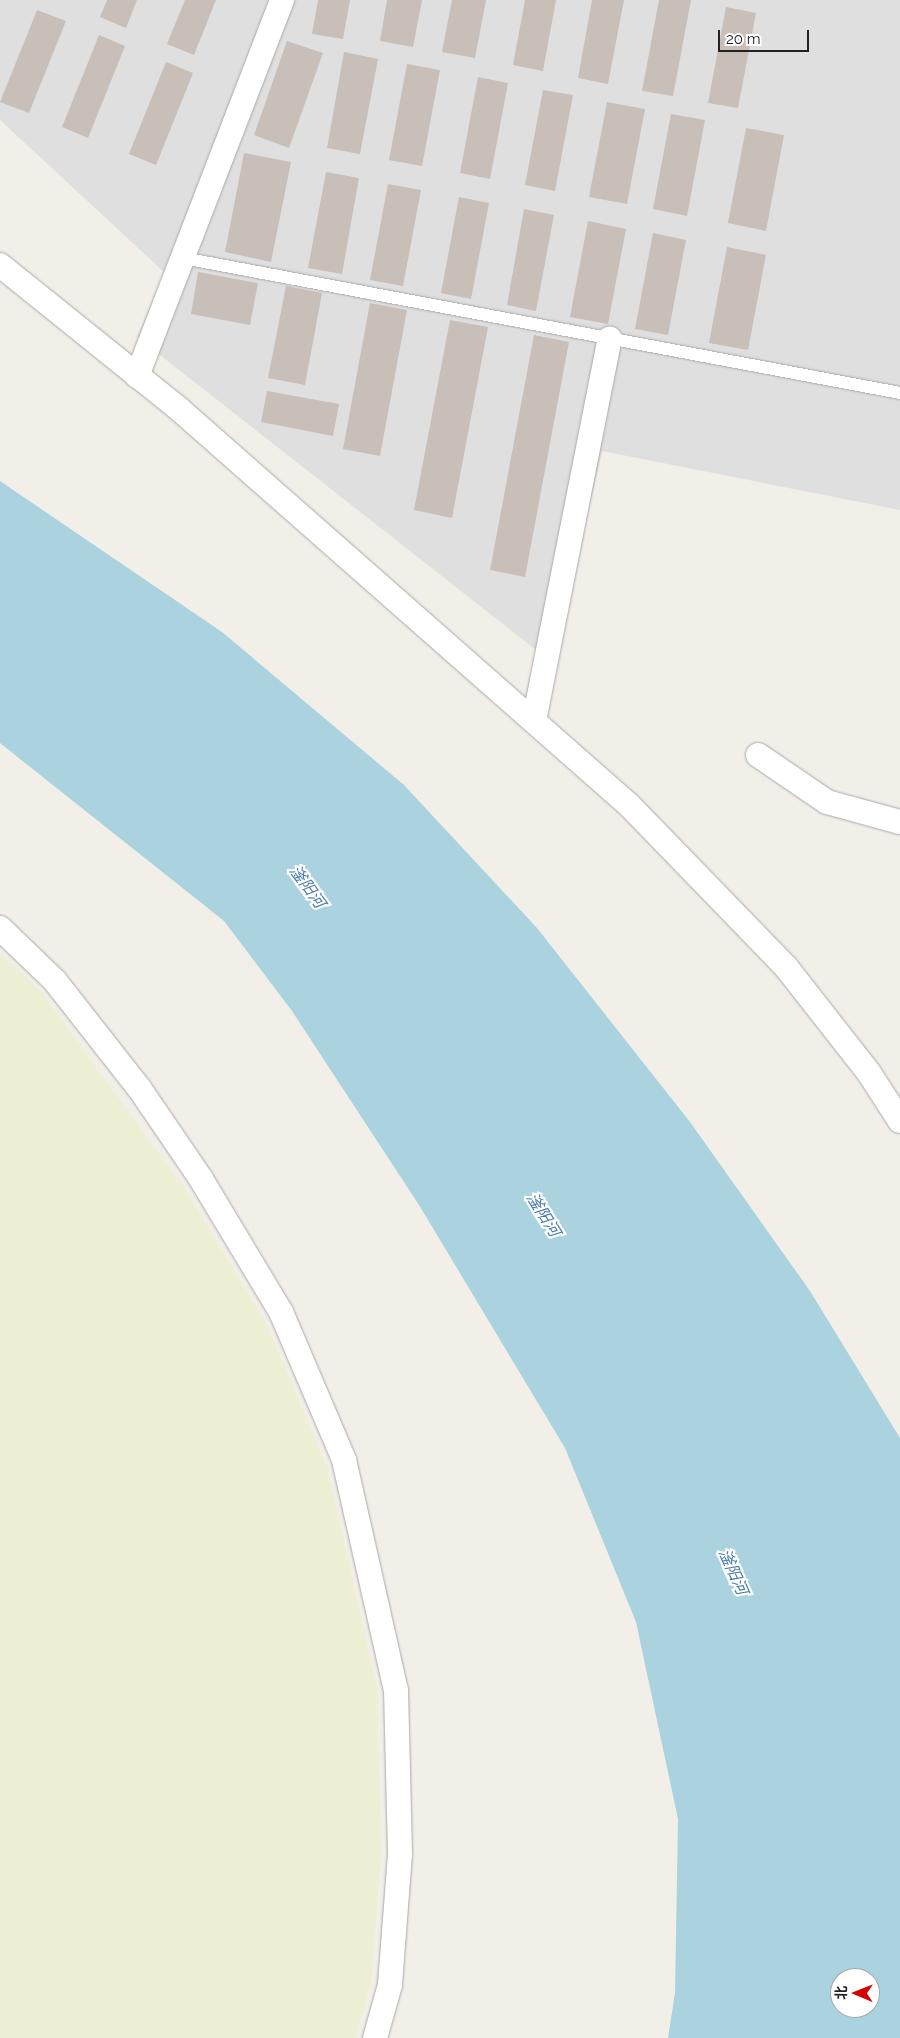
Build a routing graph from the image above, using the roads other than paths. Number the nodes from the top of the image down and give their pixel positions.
1 (282, 0) edge
2 (183, 258) junction
3 (0, 265) edge
4 (610, 338) junction
5 (137, 376) junction
6 (900, 393) edge
7 (534, 721) junction
8 (758, 755) dead end
9 (900, 822) edge
10 (0, 928) edge
11 (900, 1121) edge
12 (375, 2038) edge

1 - 2 street
2 - 4 lane
2 - 5 street
3 - 5 street
4 - 6 lane
4 - 7 street
5 - 7 street
7 - 11 street
8 - 9 street
10 - 12 street

